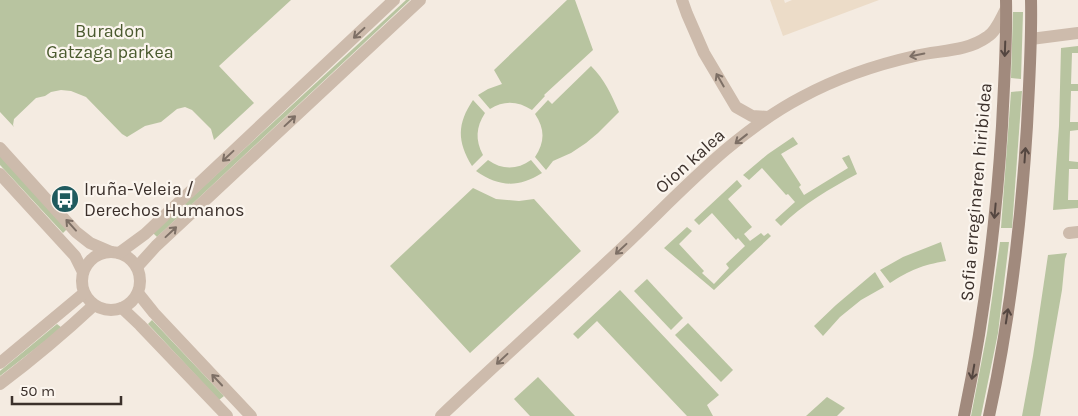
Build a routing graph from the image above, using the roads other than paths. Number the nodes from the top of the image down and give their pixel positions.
1 (394, 0) edge
2 (420, 0) edge
3 (682, 0) edge
4 (1031, 0) edge
5 (1006, 5) edge
6 (1078, 33) edge
7 (1030, 39) junction
8 (768, 117) junction
9 (0, 148) edge
10 (0, 174) edge
11 (115, 252) junction
12 (137, 267) junction
13 (83, 272) junction
14 (84, 293) junction
15 (138, 293) junction
16 (94, 305) junction
17 (122, 308) junction
18 (0, 363) edge
19 (0, 384) edge
20 (227, 416) edge
21 (251, 416) edge
22 (440, 416) edge
23 (964, 416) edge
24 (989, 416) edge

1 -> 11 street
12 -> 2 street
8 -> 3 street
4 - 7 main road
5 -> 8 street, Oion kalea
5 -> 23 main road, Sofia erreginaren hiribidea
6 - 7 street
24 -> 7 main road
8 -> 22 street, Oion kalea
11 -> 9 street
10 - 13 street
11 - 12 street
11 - 13 street
12 - 15 street
13 - 14 street
14 - 16 street
14 - 18 street
15 - 17 street
21 -> 15 street
16 - 17 street
16 - 19 street
17 - 20 street

